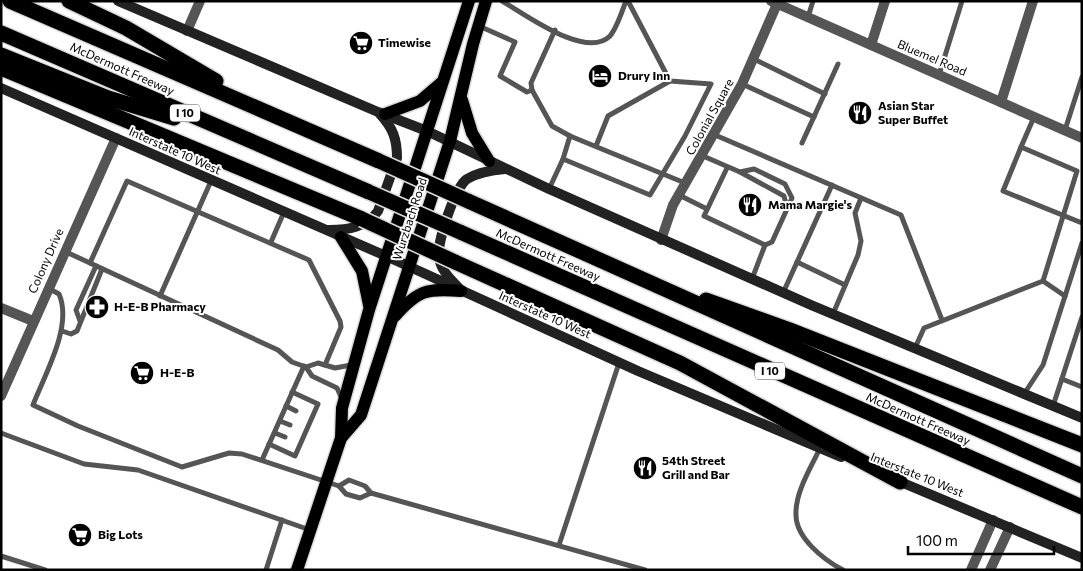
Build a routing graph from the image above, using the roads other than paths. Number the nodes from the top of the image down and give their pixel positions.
1 (10, 1) edge
2 (69, 1) edge
3 (118, 1) edge
4 (200, 1) edge
5 (469, 1) edge
6 (486, 1) edge
7 (502, 1) edge
8 (627, 1) edge
9 (813, 1) edge
10 (885, 1) edge
11 (962, 1) edge
12 (1033, 1) edge
13 (774, 3) edge
14 (808, 18) junction
15 (479, 25) junction
16 (555, 30) junction
17 (187, 31) junction
18 (1, 33) edge
19 (872, 46) junction
20 (1, 55) edge
21 (754, 59) junction
22 (838, 64) dead end
23 (7, 71) edge
24 (939, 75) junction
25 (1082, 76) edge
26 (443, 81) junction
27 (670, 81) junction
28 (742, 84) junction
29 (1, 88) edge
30 (532, 90) junction
31 (824, 94) junction
32 (461, 96) junction
33 (1001, 102) junction
34 (262, 110) junction
35 (382, 113) junction
36 (1034, 116) junction
37 (814, 117) junction
38 (1065, 130) junction
39 (427, 131) junction
40 (715, 135) junction
41 (570, 136) junction
42 (116, 138) junction
43 (1082, 138) edge
44 (249, 141) junction
45 (450, 141) junction
46 (802, 143) dead end
47 (596, 146) junction
48 (1021, 147) junction
49 (703, 156) junction
50 (563, 159) junction
51 (489, 161) junction
52 (727, 168) junction
53 (506, 169) junction
54 (662, 172) junction
55 (740, 172) junction
56 (211, 181) junction
57 (686, 183) junction
58 (832, 185) junction
59 (549, 189) junction
60 (679, 195) junction
61 (861, 198) junction
62 (787, 208) junction
63 (708, 209) junction
64 (198, 210) junction
65 (284, 212) junction
66 (1063, 217) junction
67 (1082, 223) edge
68 (326, 230) junction
69 (341, 237) junction
70 (661, 240) junction
71 (271, 242) junction
72 (1082, 244) edge
73 (766, 245) junction
74 (64, 251) junction
75 (386, 256) junction
76 (600, 261) junction
77 (797, 262) junction
78 (90, 263) junction
79 (96, 266) junction
80 (409, 267) junction
81 (102, 268) junction
82 (751, 279) junction
83 (1043, 281) junction
84 (845, 285) junction
85 (48, 288) junction
86 (461, 291) junction
87 (783, 293) junction
88 (160, 296) junction
89 (1065, 296) junction
90 (1, 308) edge
91 (369, 310) junction
92 (833, 314) junction
93 (1082, 318) edge
94 (942, 320) junction
95 (80, 321) junction
96 (32, 322) junction
97 (390, 322) junction
98 (1080, 328) edge
99 (62, 331) junction
100 (914, 348) junction
101 (356, 362) junction
102 (619, 362) junction
103 (325, 365) junction
104 (305, 367) junction
105 (1062, 379) junction
106 (1082, 387) edge
107 (292, 392) junction
108 (1024, 394) junction
109 (1, 396) edge
110 (286, 406) junction
111 (1053, 406) junction
112 (342, 408) junction
113 (296, 411) dead end
114 (1082, 418) edge
115 (280, 421) junction
116 (290, 425) dead end
117 (1, 433) edge
118 (274, 433) junction
119 (285, 437) dead end
120 (341, 438) junction
121 (269, 444) junction
122 (1082, 445) edge
123 (820, 448) junction
124 (262, 460) junction
125 (1082, 476) edge
126 (900, 482) junction
127 (333, 484) junction
128 (371, 493) junction
129 (1082, 507) edge
130 (282, 520) junction
131 (993, 520) junction
132 (1010, 527) junction
133 (311, 530) junction
134 (559, 545) junction
135 (1, 556) edge
136 (1082, 558) edge
137 (45, 570) edge
138 (266, 570) edge
139 (298, 570) edge
140 (645, 570) edge
141 (843, 570) edge
142 (970, 570) edge
143 (990, 570) edge

1 - 34 highway, McDermott Freeway / I 10
2 - 34 highway
3 - 17 main road
4 - 17 street
5 - 26 main road, Wurzbach Road
6 - 15 main road, Wurzbach Road
7 - 16 lane
8 - 16 lane
8 - 27 lane
9 - 14 lane
10 - 19 street
11 - 24 lane
12 - 33 street
13 - 14 street, Bluemel Road
13 - 21 street, Colonial Square
14 - 19 street, Bluemel Road
15 - 30 lane
15 - 32 main road, Wurzbach Road
16 - 30 lane
17 - 35 main road
18 - 44 highway, McDermott Freeway / I 10
19 - 24 street, Bluemel Road
20 - 44 highway
21 - 28 street, Colonial Square
21 - 31 lane
22 - 31 lane
23 - 126 highway, bridge
24 - 33 street, Bluemel Road
25 - 38 lane
26 - 35 main road
26 - 39 main road, Wurzbach Road
27 - 47 lane
27 - 54 lane
28 - 37 lane
28 - 40 street, Colonial Square
29 - 42 main road, Interstate 10 West
30 - 41 lane
31 - 37 lane
32 - 45 main road, Wurzbach Road
32 - 51 main road
33 - 36 street, Bluemel Road
34 - 76 highway, McDermott Freeway / I 10, bridge
35 - 39 main road
35 - 68 main road
36 - 38 street, Bluemel Road
36 - 48 lane
37 - 46 lane
38 - 43 street, Bluemel Road
39 - 45 main road
39 - 75 main road, Wurzbach Road
40 - 49 street, Colonial Square
40 - 58 lane
41 - 47 lane
41 - 50 lane
42 - 56 main road, Interstate 10 West
42 - 74 street, Colony Drive
44 - 129 highway, McDermott Freeway / I 10, bridge
45 - 51 main road
45 - 80 main road, Wurzbach Road
47 - 54 lane
48 - 66 lane
48 - 66 lane
49 - 52 lane
49 - 57 street, Colonial Square
50 - 54 lane
50 - 59 lane
51 - 53 main road
52 - 55 lane
52 - 63 lane
53 - 59 main road
53 - 86 main road
54 - 57 lane
55 - 62 lane
55 - 62 lane
56 - 64 lane
56 - 65 main road, Interstate 10 West
57 - 60 street, Colonial Square
58 - 61 lane
58 - 77 lane
59 - 70 main road
60 - 63 lane
60 - 70 street, Colonial Square
61 - 84 lane
61 - 94 lane
62 - 73 lane
63 - 73 lane
64 - 71 lane
64 - 78 lane
64 - 88 lane
65 - 68 main road, Interstate 10 West
65 - 71 lane
66 - 67 lane
66 - 83 lane
68 - 69 main road, Interstate 10 West
69 - 75 main road, Interstate 10 West
69 - 91 main road
70 - 82 main road
71 - 103 lane
72 - 89 lane
73 - 82 lane
74 - 78 lane
74 - 85 street, Colony Drive
75 - 80 main road, Interstate 10 West
75 - 91 main road, Wurzbach Road
76 - 122 highway
76 - 125 highway, McDermott Freeway / I 10
77 - 84 lane
77 - 87 lane
78 - 79 lane
79 - 81 lane
79 - 95 lane
80 - 86 main road, Interstate 10 West
80 - 97 main road, Wurzbach Road
81 - 88 lane
81 - 95 lane
82 - 87 main road
83 - 89 lane
83 - 94 lane
84 - 92 lane
85 - 96 street, Colony Drive
85 - 99 lane
86 - 97 main road
86 - 102 main road, Interstate 10 West
87 - 92 main road
88 - 104 lane
89 - 108 lane
90 - 96 street
91 - 101 main road, Wurzbach Road
92 - 100 main road
93 - 98 lane
94 - 100 lane
95 - 99 lane
96 - 109 street, Colony Drive
97 - 120 main road, Wurzbach Road
98 - 105 lane
99 - 124 lane
100 - 108 main road
101 - 103 lane
101 - 112 main road, Wurzbach Road
102 - 123 main road, Interstate 10 West
102 - 134 lane
103 - 104 lane
104 - 107 lane
104 - 112 lane
105 - 106 lane
105 - 111 lane
107 - 110 lane
107 - 121 lane
108 - 111 main road
110 - 113 lane
110 - 115 lane
111 - 114 main road
112 - 120 main road, Wurzbach Road
115 - 116 lane
115 - 118 lane
117 - 130 lane
118 - 119 lane
118 - 121 lane
120 - 127 main road, Wurzbach Road
121 - 124 lane
123 - 126 main road, Interstate 10 West
123 - 141 lane
124 - 127 lane
126 - 131 main road, Interstate 10 West
127 - 128 lane
127 - 128 lane
127 - 133 main road, Wurzbach Road
128 - 134 lane
130 - 133 lane
130 - 138 lane
131 - 132 main road, Interstate 10 West
131 - 142 street
132 - 136 main road, Interstate 10 West
132 - 143 street
133 - 139 main road, Wurzbach Road
134 - 140 lane
135 - 137 lane

